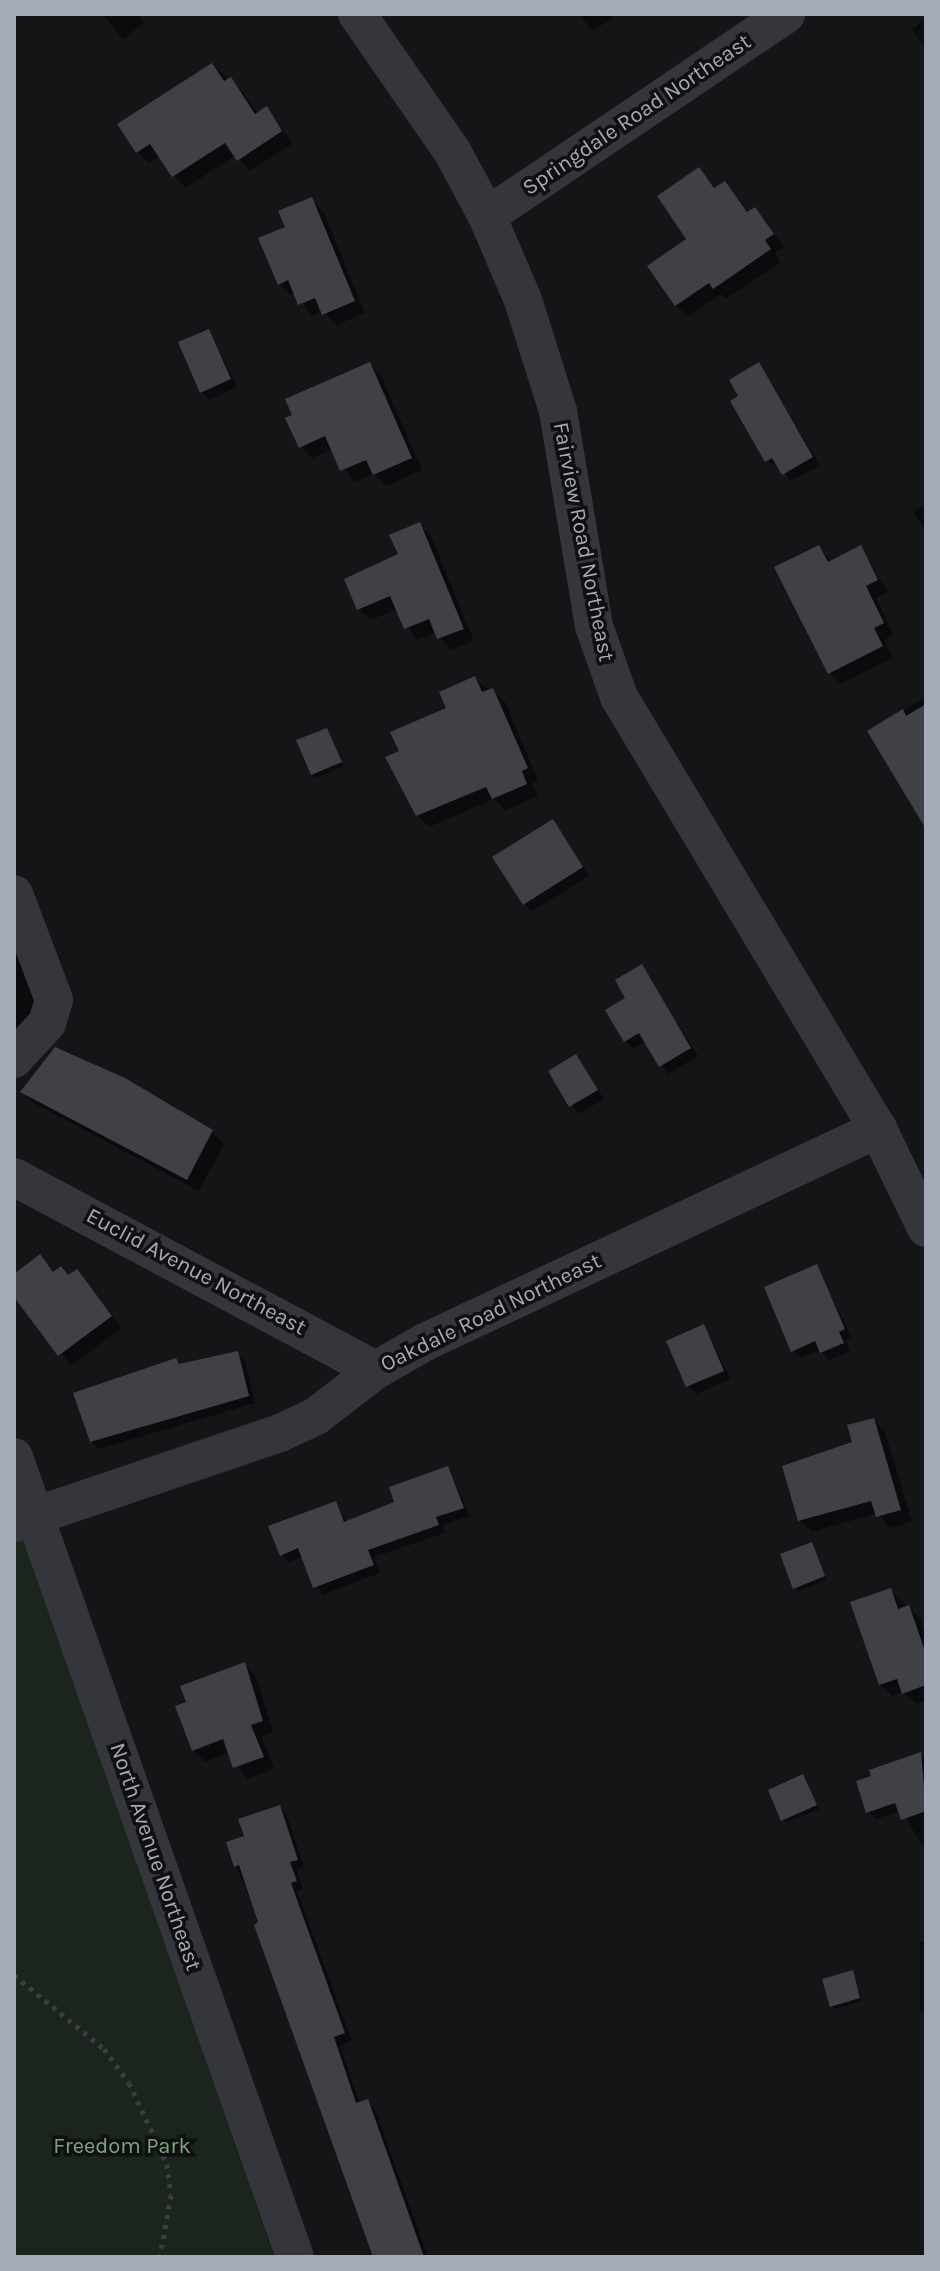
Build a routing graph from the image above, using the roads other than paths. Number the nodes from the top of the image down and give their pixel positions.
1 (357, 14) edge
2 (786, 14) edge
3 (487, 216) junction
4 (14, 894) edge
5 (14, 1059) edge
6 (878, 1129) junction
7 (14, 1177) edge
8 (921, 1203) edge
9 (376, 1370) junction
10 (14, 1457) edge
11 (24, 1519) edge
12 (295, 2257) edge

1 - 3 street, Fairview Road Northeast
2 - 3 street, Springdale Road Northeast
3 - 6 street, Fairview Road Northeast
4 - 5 street
6 - 8 street, Fairview Road Northeast
6 - 9 street, Oakdale Road Northeast
7 - 9 street, Euclid Avenue Northeast
9 - 11 street, Oakdale Road Northeast
10 - 11 street, North Avenue Northeast
11 - 12 street, North Avenue Northeast

